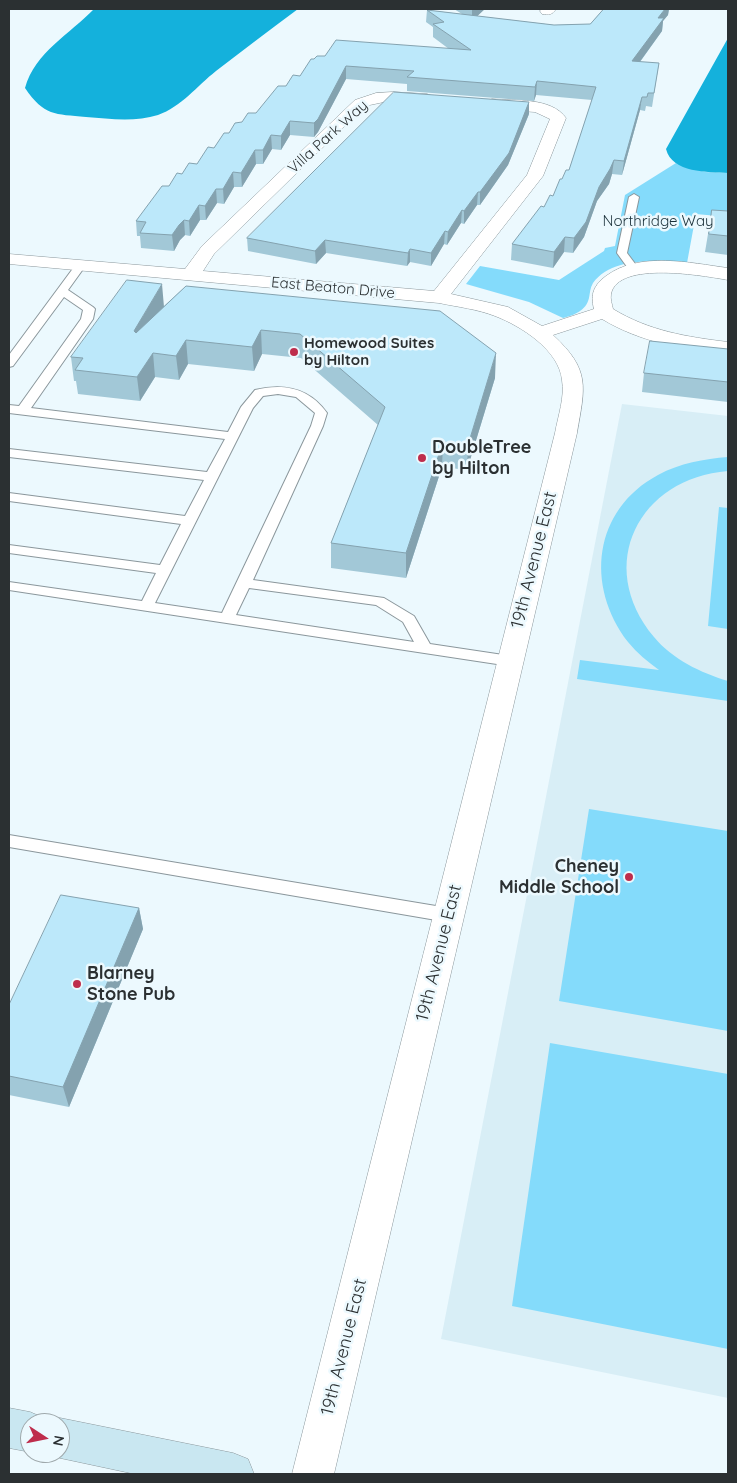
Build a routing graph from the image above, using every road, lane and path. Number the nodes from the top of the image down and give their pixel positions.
1 (443, 100) edge
2 (481, 103) edge
3 (634, 196) dead end
4 (9, 259) edge
5 (81, 265) junction
6 (634, 269) junction
7 (728, 274) edge
8 (190, 275) junction
9 (62, 291) junction
10 (439, 297) junction
11 (604, 312) junction
12 (539, 333) junction
13 (728, 348) edge
14 (9, 362) edge
15 (9, 410) edge
16 (22, 411) junction
17 (566, 433) joint
18 (233, 436) junction
19 (9, 453) edge
20 (212, 477) junction
21 (9, 497) edge
22 (189, 521) junction
23 (9, 548) edge
24 (165, 570) junction
25 (244, 583) junction
26 (9, 586) edge
27 (146, 607) junction
28 (227, 619) junction
29 (424, 648) junction
30 (510, 661) junction
31 (9, 841) edge
32 (448, 915) junction
33 (70, 1440) edge
34 (233, 1474) edge
35 (313, 1474) edge

1 - 8 street, Villa Park Way
2 - 10 street
3 - 6 lane
4 - 5 street, East Beaton Drive
5 - 8 street, East Beaton Drive
5 - 9 lane
6 - 7 street
6 - 11 street
8 - 10 street, East Beaton Drive
9 - 14 lane
9 - 16 lane
10 - 12 street, East Beaton Drive
11 - 12 street
11 - 13 street
12 - 17 street, East Beaton Drive
15 - 16 lane
16 - 18 lane
17 - 30 street, 19th Avenue East
18 - 20 lane
18 - 25 lane
19 - 20 lane
20 - 22 lane
21 - 22 lane
22 - 24 lane
23 - 24 lane
24 - 27 lane
25 - 28 lane
25 - 29 lane
26 - 27 lane
27 - 28 lane
28 - 29 lane
29 - 30 lane
30 - 32 street, 19th Avenue East
31 - 32 lane
32 - 35 street, 19th Avenue East
33 - 34 main road

